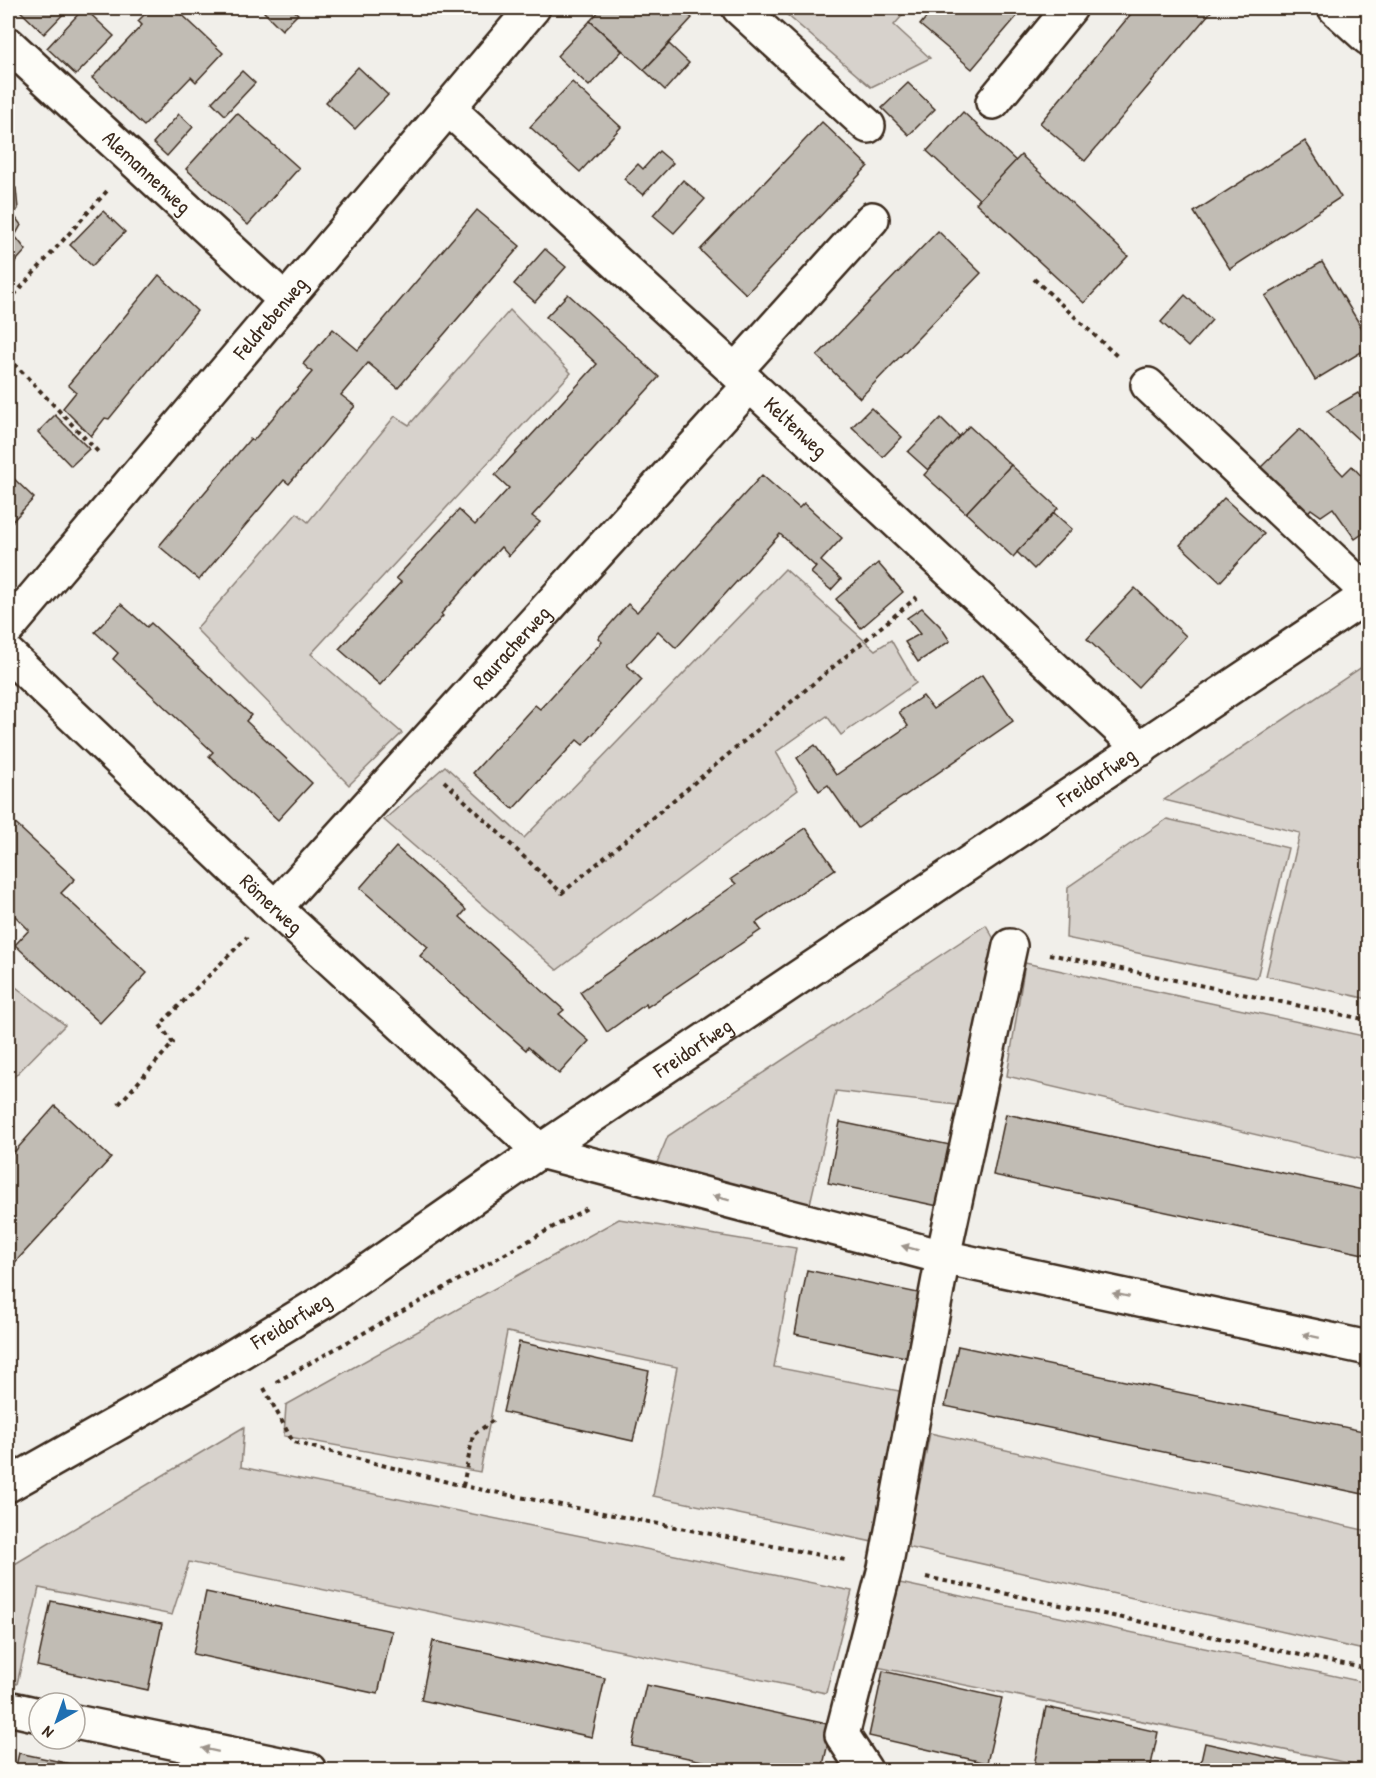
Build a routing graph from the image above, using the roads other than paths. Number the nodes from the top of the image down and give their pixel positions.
1 (533, 8) edge
2 (739, 8) edge
3 (1070, 8) edge
4 (1335, 8) edge
5 (1368, 38) edge
6 (8, 44) edge
7 (993, 102) dead end
8 (448, 108) junction
9 (868, 126) dead end
10 (872, 219) dead end
11 (285, 300) junction
12 (743, 378) junction
13 (1148, 385) road end
14 (1368, 594) edge
15 (8, 628) edge
16 (8, 654) edge
17 (1141, 749) junction
18 (275, 908) junction
19 (1010, 946) road end
20 (540, 1150) junction
21 (943, 1257) junction
22 (1368, 1348) edge
23 (8, 1485) edge
24 (8, 1708) edge
25 (27, 1712) edge
26 (87, 1724) edge
27 (309, 1770) edge
28 (865, 1770) edge

1 - 8 street, Feldrebenweg
2 - 9 street
3 - 7 street
4 - 5 street
6 - 11 street, Alemannenweg
8 - 11 street, Feldrebenweg
8 - 12 street, Keltenweg
10 - 12 street, Rauracherweg
11 - 15 street, Feldrebenweg
12 - 17 street, Keltenweg
12 - 18 street, Rauracherweg
13 - 14 street
14 - 17 street, Freidorfweg
16 - 18 street, Römerweg
17 - 20 street, Freidorfweg
18 - 20 street, Römerweg
19 - 21 street
21 -> 20 street
20 - 23 street, Freidorfweg
22 -> 21 street
21 - 28 street
24 - 25 street
27 -> 26 street

